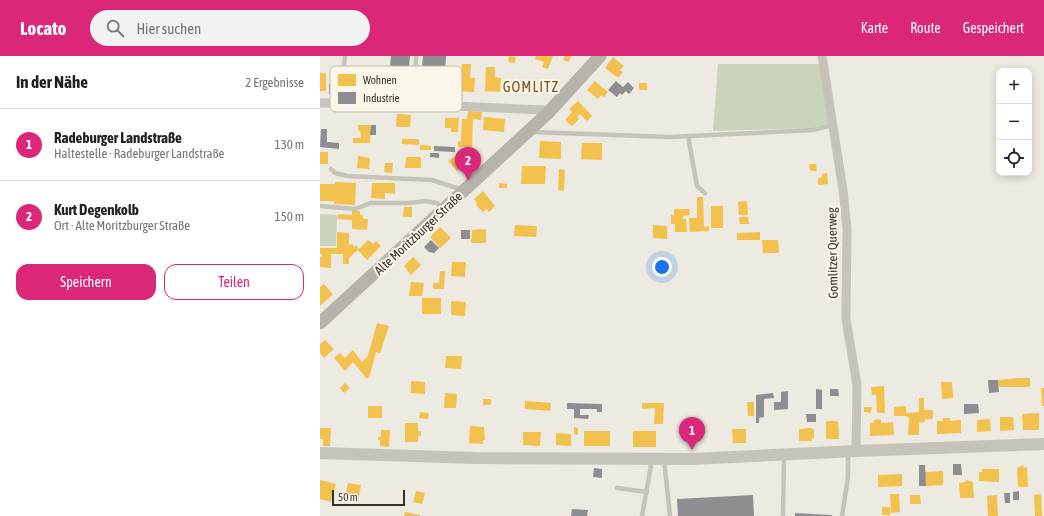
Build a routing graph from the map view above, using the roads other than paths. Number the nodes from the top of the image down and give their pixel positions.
1 (345, 56) edge
2 (416, 56) edge
3 (600, 56) edge
4 (822, 56) edge
5 (344, 66) edge
6 (416, 66) edge
7 (320, 103) edge
8 (330, 103) edge
9 (462, 106) edge
10 (548, 114) junction
11 (832, 125) junction
12 (528, 132) junction
13 (688, 136) junction
14 (331, 169) dead end
15 (464, 191) junction
16 (705, 193) dead end
17 (320, 206) edge
18 (444, 209) junction
19 (320, 323) edge
20 (1044, 444) edge
21 (852, 451) junction
22 (320, 453) edge
23 (784, 454) junction
24 (658, 460) junction
25 (617, 488) dead end
26 (647, 492) junction
27 (642, 516) edge
28 (670, 516) edge
29 (783, 516) edge
30 (842, 516) edge

1 - 5 lane
2 - 6 lane
3 - 10 main road, Alte Moritzburger Straße
4 - 11 street, Gomlitzer Querweg
7 - 8 street
9 - 10 street
10 - 12 main road, Alte Moritzburger Straße
11 - 13 lane
11 - 21 street, Gomlitzer Querweg
12 - 13 lane
12 - 15 main road, Alte Moritzburger Straße
13 - 16 lane
14 - 15 lane
15 - 18 main road, Alte Moritzburger Straße
17 - 18 lane
18 - 19 main road, Alte Moritzburger Straße
20 - 21 street
21 - 23 street
21 - 30 lane
22 - 24 street
23 - 24 street
23 - 29 lane
24 - 26 lane
24 - 28 lane
25 - 26 lane
26 - 27 lane

